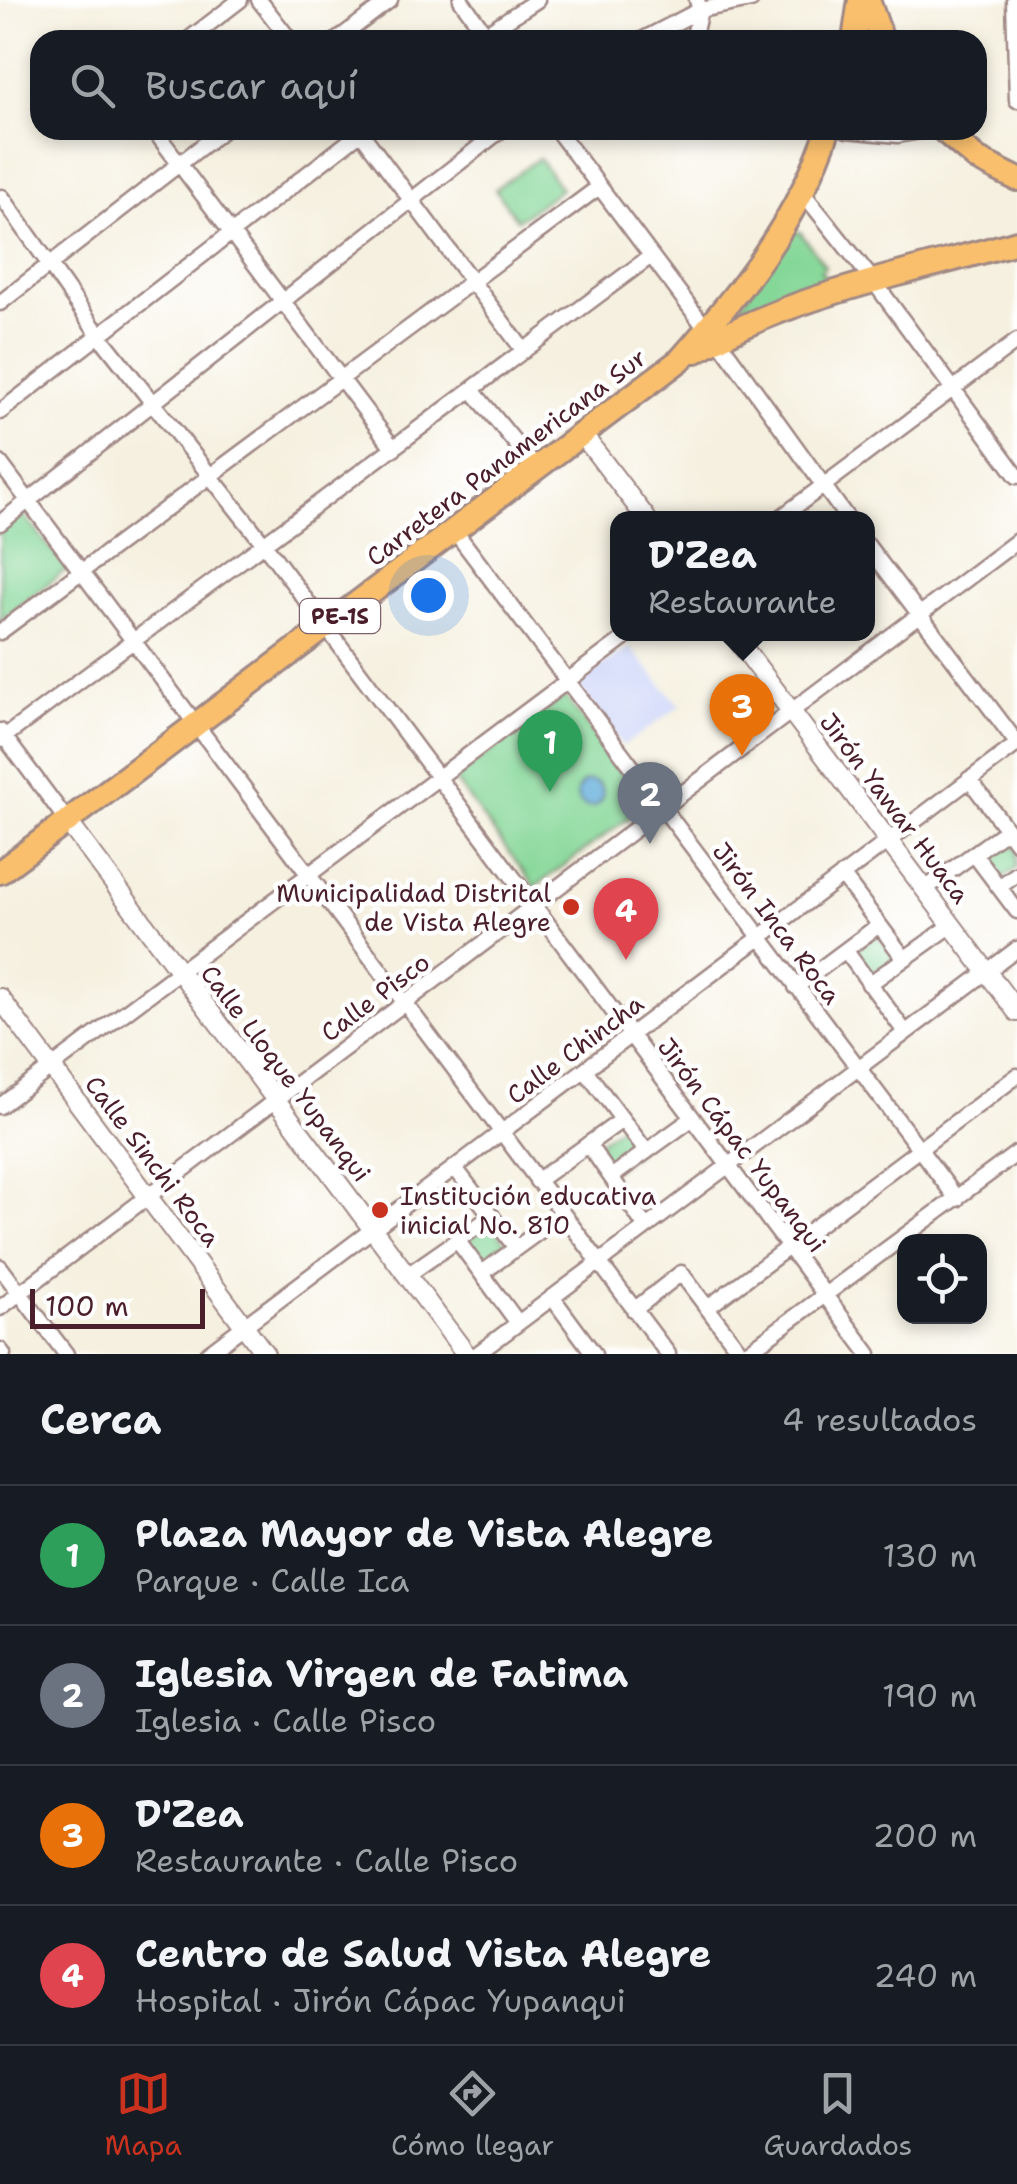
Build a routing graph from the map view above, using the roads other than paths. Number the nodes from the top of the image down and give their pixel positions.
1 (240, 0) edge
2 (259, 0) edge
3 (390, 0) edge
4 (461, 0) edge
5 (537, 0) edge
6 (751, 0) edge
7 (860, 0) edge
8 (868, 0) edge
9 (1014, 0) edge
10 (699, 5) edge
11 (201, 30) edge
12 (282, 30) edge
13 (350, 30) edge
14 (479, 30) edge
15 (495, 30) edge
16 (658, 30) edge
17 (695, 30) edge
18 (856, 30) edge
19 (878, 30) edge
20 (1017, 100) edge
21 (162, 140) edge
22 (210, 140) edge
23 (350, 140) edge
24 (368, 140) edge
25 (488, 140) edge
26 (565, 140) edge
27 (824, 140) edge
28 (955, 140) edge
29 (181, 164) junction
30 (1017, 179) edge
31 (599, 187) junction
32 (803, 194) junction
33 (2, 196) dead end
34 (410, 198) junction
35 (232, 230) junction
36 (1017, 242) edge
37 (651, 256) junction
38 (49, 266) junction
39 (473, 281) junction
40 (875, 283) junction
41 (283, 298) junction
42 (0, 303) edge
43 (712, 334) junction
44 (99, 335) junction
45 (1017, 341) edge
46 (524, 351) junction
47 (341, 380) junction
48 (952, 389) junction
49 (472, 390) junction
50 (151, 400) junction
51 (0, 412) edge
52 (582, 434) junction
53 (394, 449) junction
54 (0, 463) edge
55 (536, 468) junction
56 (1017, 476) edge
57 (211, 478) junction
58 (823, 486) junction
59 (28, 500) junction
60 (641, 511) edge
61 (789, 511) edge
62 (843, 511) edge
63 (0, 522) edge
64 (454, 530) junction
65 (1017, 542) edge
66 (264, 544) junction
67 (875, 556) edge
68 (78, 572) junction
69 (920, 617) junction
70 (324, 628) junction
71 (0, 632) edge
72 (621, 641) edge
73 (738, 641) edge
74 (132, 642) junction
75 (568, 682) junction
76 (793, 713) junction
77 (195, 724) junction
78 (1, 735) edge
79 (1017, 743) edge
80 (438, 776) junction
81 (970, 779) junction
82 (662, 808) junction
83 (68, 822) junction
84 (1007, 830) junction
85 (888, 840) junction
86 (1017, 843) edge
87 (974, 854) junction
88 (0, 872) edge
89 (308, 874) junction
90 (1017, 874) edge
91 (842, 875) junction
92 (999, 887) junction
93 (925, 889) junction
94 (532, 905) junction
95 (1017, 911) edge
96 (879, 924) junction
97 (952, 925) junction
98 (760, 936) junction
99 (1017, 949) edge
100 (846, 950) junction
101 (904, 958) junction
102 (178, 970) junction
103 (987, 972) junction
104 (869, 984) junction
105 (796, 987) junction
106 (0, 998) edge
107 (406, 1001) junction
108 (1017, 1012) edge
109 (905, 1032) junction
110 (632, 1035) junction
111 (52, 1068) junction
112 (857, 1068) junction
113 (585, 1070) junction
114 (1017, 1076) edge
115 (276, 1100) junction
116 (0, 1106) edge
117 (693, 1118) junction
118 (622, 1120) junction
119 (502, 1133) junction
120 (588, 1144) junction
121 (918, 1149) junction
122 (646, 1151) junction
123 (1017, 1153) edge
124 (727, 1164) junction
125 (455, 1168) junction
126 (610, 1177) junction
127 (538, 1181) junction
128 (147, 1196) junction
129 (957, 1199) junction
130 (562, 1214) junction
131 (492, 1216) junction
132 (644, 1226) junction
133 (372, 1230) junction
134 (457, 1240) junction
135 (788, 1245) junction
136 (516, 1248) junction
137 (598, 1262) junction
138 (0, 1267) edge
139 (482, 1273) junction
140 (406, 1276) junction
141 (20, 1292) junction
142 (826, 1294) junction
143 (552, 1297) junction
144 (0, 1308) edge
145 (707, 1308) junction
146 (634, 1310) junction
147 (518, 1323) junction
148 (245, 1326) junction
149 (664, 1349) edge
150 (585, 1351) edge
151 (751, 1352) edge
152 (66, 1354) edge
153 (207, 1354) edge
154 (265, 1354) edge
155 (466, 1354) edge
156 (477, 1354) edge
157 (647, 1354) edge
158 (869, 1354) edge

1 - 11 street
2 - 12 street
3 - 13 street
4 - 14 street
5 - 15 street
6 - 10 street
7 - 18 highway
8 - 19 highway
9 - 20 street
10 - 16 street
10 - 17 street
21 - 29 street
22 - 29 street
23 - 35 street
24 - 34 street
25 - 34 street
26 - 31 street
27 - 32 highway
28 - 30 highway
29 - 35 street
29 - 38 street
31 - 37 street
31 - 39 street
32 - 40 street
32 - 43 highway
33 - 38 street, Jirón Cápac Yupanqui
34 - 39 street
34 - 41 street
35 - 41 street
35 - 44 street
36 - 40 highway
37 - 43 street
37 - 46 street
38 - 42 street
38 - 44 street, Jirón Cápac Yupanqui
39 - 46 street
39 - 47 street
40 - 43 highway
40 - 48 street
41 - 47 street
41 - 50 street
43 - 52 highway, Carretera Panamericana Sur / PE-1S
43 - 58 street
44 - 50 street, Jirón Cápac Yupanqui
44 - 51 street
45 - 48 street
46 - 49 street
47 - 53 street
47 - 57 street
48 - 56 street
48 - 58 street
49 - 53 street
49 - 55 street
50 - 57 street, Jirón Cápac Yupanqui
50 - 59 street
52 - 55 highway, Carretera Panamericana Sur / PE-1S
52 - 60 street
53 - 66 street
54 - 59 street
55 - 64 highway, Carretera Panamericana Sur / PE-1S
57 - 66 street, Jirón Cápac Yupanqui
57 - 68 street
58 - 61 street
58 - 62 street
59 - 63 street
59 - 68 street
64 - 70 highway, Carretera Panamericana Sur / PE-1S
64 - 75 street, Jirón Inca Roca
65 - 69 street, Calle Pisco
66 - 70 street, Jirón Cápac Yupanqui
66 - 74 street
67 - 69 street
68 - 71 street
68 - 74 street
69 - 76 street, Calle Pisco
69 - 79 street
70 - 77 highway, Carretera Panamericana Sur / PE-1S
70 - 80 street, Jirón Cápac Yupanqui
72 - 75 street
73 - 76 street, Jirón Yawar Huaca
74 - 77 street
74 - 78 street
75 - 80 street
75 - 82 street, Jirón Inca Roca
76 - 82 street, Calle Pisco
76 - 85 street, Jirón Yawar Huaca
77 - 83 highway, Carretera Panamericana Sur / PE-1S
77 - 89 street
78 - 83 street
79 - 81 street, Calle Chincha
80 - 89 street
80 - 94 street, Jirón Cápac Yupanqui
81 - 84 street
81 - 85 street, Calle Chincha
82 - 94 street, Calle Pisco
82 - 98 street, Jirón Inca Roca
83 - 88 highway, Carretera Panamericana Sur / PE-1S
83 - 102 street, Calle Lloque Yupanqui
84 - 86 street
84 - 87 street
85 - 91 street, Calle Chincha
85 - 93 street, Jirón Yawar Huaca
87 - 92 street
87 - 93 street
89 - 102 street
89 - 107 street
90 - 92 street
91 - 96 street
91 - 98 street, Calle Chincha
92 - 95 street
93 - 97 street, Jirón Yawar Huaca
94 - 107 street, Calle Pisco
94 - 110 street, Jirón Cápac Yupanqui
96 - 100 street
96 - 101 street
97 - 101 street
97 - 103 street, Jirón Yawar Huaca
98 - 105 street, Jirón Inca Roca
98 - 110 street, Calle Chincha
99 - 103 street
100 - 104 street
100 - 105 street
101 - 104 street
102 - 111 street
102 - 115 street, Calle Lloque Yupanqui
103 - 108 street, Jirón Yawar Huaca
103 - 109 street
104 - 109 street
105 - 112 street, Jirón Inca Roca
106 - 111 street, Calle Sinchi Roca
107 - 115 street, Calle Pisco
107 - 119 street
109 - 112 street
110 - 113 street, Calle Chincha
110 - 117 street, Jirón Cápac Yupanqui
111 - 116 street
111 - 128 street, Calle Sinchi Roca
112 - 121 street, Jirón Inca Roca
112 - 124 street
113 - 118 street
113 - 119 street, Calle Chincha
114 - 121 street
115 - 128 street, Calle Pisco
115 - 133 street, Calle Lloque Yupanqui
117 - 122 street
117 - 124 street, Jirón Cápac Yupanqui
118 - 120 street
118 - 122 street
119 - 125 street, Calle Chincha
119 - 127 street
120 - 126 street
120 - 127 street
121 - 129 street, Jirón Inca Roca
121 - 135 street
122 - 126 street
123 - 129 street
124 - 132 street
124 - 135 street, Jirón Cápac Yupanqui
125 - 131 street
125 - 133 street, Calle Chincha
126 - 132 street
127 - 130 street
128 - 141 street, Calle Pisco
128 - 148 street, Calle Sinchi Roca
129 - 142 street
130 - 136 street
130 - 137 street
131 - 134 street
131 - 136 street
132 - 137 street
133 - 140 street, Calle Lloque Yupanqui
133 - 148 street, Calle Chincha
134 - 139 street
134 - 140 street
135 - 142 street, Jirón Cápac Yupanqui
135 - 145 street
136 - 139 street
137 - 143 street
137 - 146 street
138 - 141 street
139 - 147 street
140 - 155 street, Calle Lloque Yupanqui
141 - 144 street, Calle Pisco
141 - 152 street
142 - 151 street
142 - 158 street, Jirón Cápac Yupanqui
143 - 147 street
143 - 150 street
145 - 146 street
145 - 151 street
146 - 149 street
147 - 156 street
148 - 153 street, Calle Chincha
148 - 154 street, Calle Sinchi Roca
149 - 157 street

